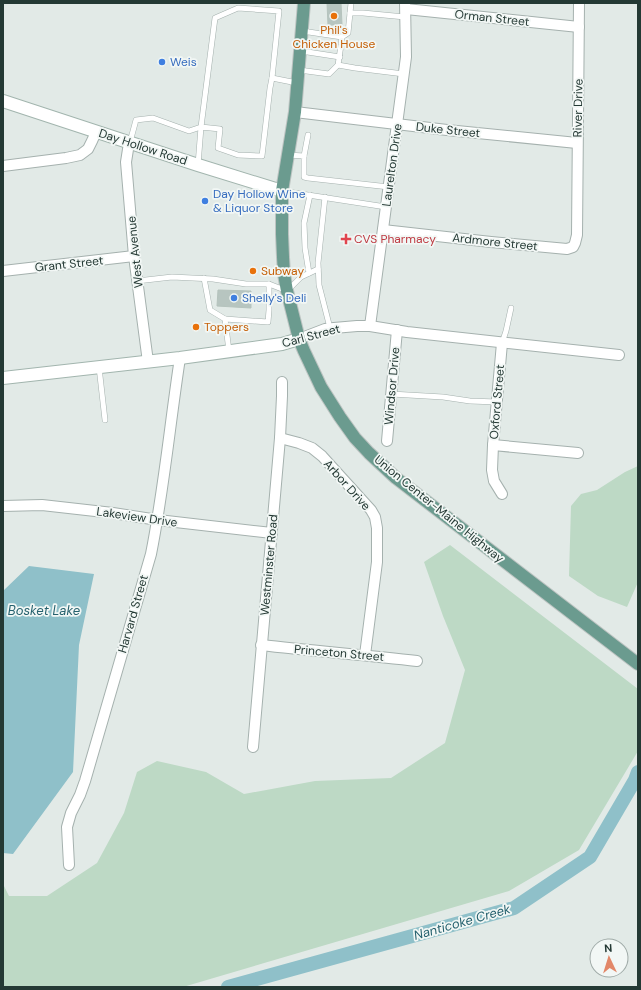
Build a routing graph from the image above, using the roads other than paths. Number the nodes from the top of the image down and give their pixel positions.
1 (304, 3) edge
2 (351, 3) edge
3 (579, 3) edge
4 (406, 10) edge
5 (350, 14) junction
6 (579, 27) junction
7 (302, 30) junction
8 (342, 37) junction
9 (300, 51) junction
10 (340, 57) junction
11 (338, 65) junction
12 (298, 70) junction
13 (404, 74) junction
14 (272, 78) junction
15 (297, 83) junction
16 (3, 101) edge
17 (295, 112) junction
18 (397, 124) junction
19 (201, 127) junction
20 (96, 132) junction
21 (308, 135) dead end
22 (129, 143) junction
23 (577, 143) junction
24 (288, 155) junction
25 (304, 156) junction
26 (198, 165) junction
27 (3, 166) edge
28 (389, 187) junction
29 (282, 191) junction
30 (310, 195) junction
31 (325, 198) junction
32 (386, 206) junction
33 (577, 213) joint
34 (383, 230) junction
35 (134, 256) junction
36 (318, 269) junction
37 (3, 271) edge
38 (309, 273) junction
39 (204, 278) junction
40 (138, 281) junction
41 (269, 284) junction
42 (287, 291) junction
43 (511, 308) dead end
44 (225, 319) junction
45 (370, 326) junction
46 (330, 328) junction
47 (397, 330) junction
48 (299, 339) junction
49 (502, 343) junction
50 (229, 351) junction
51 (619, 355) dead end
52 (180, 358) junction
53 (148, 362) junction
54 (99, 367) junction
55 (3, 378) edge
56 (282, 382) dead end
57 (391, 394) junction
58 (497, 402) junction
59 (105, 420) dead end
60 (280, 438) junction
61 (387, 441) dead end
62 (493, 445) junction
63 (578, 453) dead end
64 (502, 494) dead end
65 (3, 506) edge
66 (158, 520) junction
67 (272, 533) junction
68 (261, 645) junction
69 (366, 655) junction
70 (417, 661) dead end
71 (638, 664) edge
72 (253, 747) dead end
73 (69, 865) dead end

1 - 7 main road, Union Center-Maine Highway
2 - 5 lane
3 - 6 street, River Drive
4 - 5 lane
4 - 6 street, Orman Street
4 - 13 street, Laurelton Drive
5 - 8 lane
6 - 23 street, River Drive
7 - 8 lane
7 - 9 main road, Union Center-Maine Highway
8 - 10 lane
9 - 10 lane
9 - 12 main road, Union Center-Maine Highway
10 - 11 lane
11 - 12 lane
11 - 13 lane
12 - 15 main road, Union Center-Maine Highway
13 - 18 street, Laurelton Drive
14 - 15 lane
14 - 19 lane
14 - 19 lane
15 - 17 main road, Union Center-Maine Highway
16 - 20 street, Day Hollow Road
17 - 18 street, Duke Street
17 - 24 main road, Union Center-Maine Highway
18 - 23 street, Duke Street
18 - 28 street, Laurelton Drive
19 - 22 lane
19 - 26 lane
20 - 22 street, Day Hollow Road
20 - 27 street
21 - 25 lane
22 - 26 street, Day Hollow Road
22 - 35 street, West Avenue
23 - 33 street, River Drive
24 - 25 lane
24 - 29 main road, Union Center-Maine Highway
25 - 28 lane
26 - 29 street, Day Hollow Road
28 - 32 street, Laurelton Drive
29 - 30 lane
29 - 42 main road, Union Center-Maine Highway
30 - 31 lane
30 - 38 lane
31 - 32 lane
31 - 36 lane
32 - 34 street, Laurelton Drive
33 - 34 street, Ardmore Street
34 - 45 street, Laurelton Drive
35 - 37 street, Grant Street
35 - 40 street, West Avenue
36 - 38 lane
36 - 46 lane
38 - 42 lane
39 - 40 lane
39 - 41 lane
39 - 44 lane
40 - 53 street, West Avenue
41 - 42 lane
41 - 44 lane
42 - 48 main road, Union Center-Maine Highway
43 - 49 lane, Oxford Street
44 - 50 lane
45 - 46 street, Carl Street
45 - 47 street, Carl Street
46 - 48 street, Carl Street
47 - 49 street, Carl Street
47 - 57 street, Windsor Drive
48 - 50 street, Carl Street
48 - 71 main road, Union Center-Maine Highway
49 - 51 street, Carl Street
49 - 58 street, Oxford Street
50 - 52 street, Carl Street
52 - 53 street, Carl Street
52 - 66 street, Harvard Street
53 - 54 street, Carl Street
54 - 55 street, Carl Street
54 - 59 lane
56 - 60 street, Westminster Road
57 - 58 lane
57 - 61 street, Windsor Drive
58 - 62 street, Oxford Street
60 - 67 street, Westminster Road
60 - 69 street, Arbor Drive
62 - 63 street
62 - 64 street, Oxford Street
65 - 66 street, Lakeview Drive
66 - 67 street, Lakeview Drive
66 - 73 street, Harvard Street
67 - 68 street, Westminster Road
68 - 69 street, Princeton Street
68 - 72 street, Westminster Road
69 - 70 street, Princeton Street

